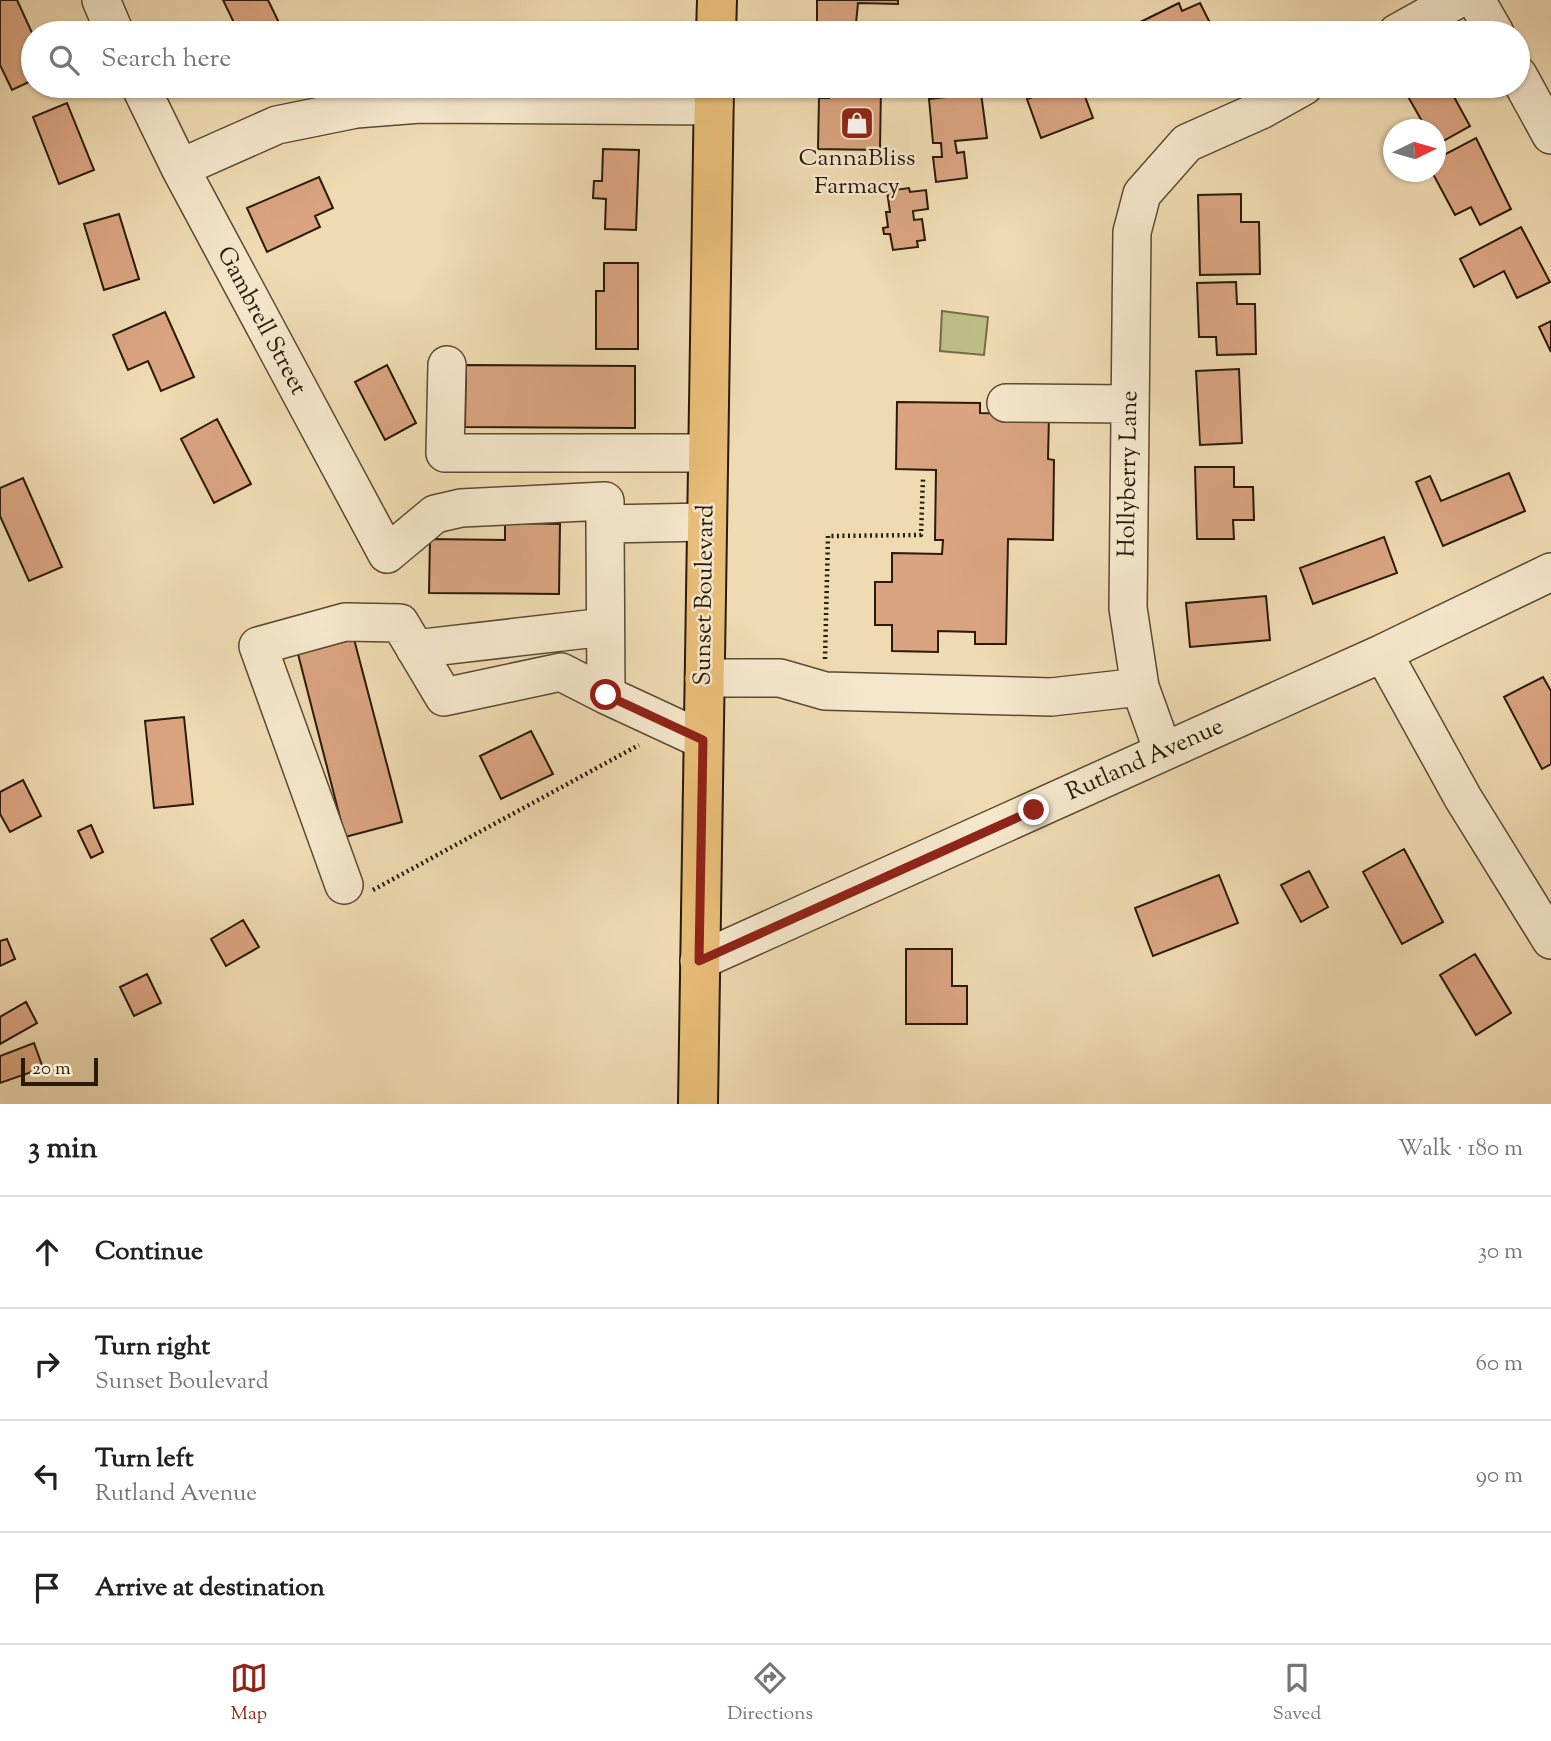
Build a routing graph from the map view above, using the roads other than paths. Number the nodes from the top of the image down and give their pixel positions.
1 (100, 0) edge
2 (717, 0) edge
3 (1456, 0) edge
4 (1476, 0) edge
5 (110, 21) edge
6 (716, 21) edge
7 (1418, 21) edge
8 (1488, 21) edge
9 (1530, 97) edge
10 (146, 98) edge
11 (640, 98) edge
12 (714, 98) edge
13 (1282, 98) edge
14 (1551, 135) edge
15 (180, 168) junction
16 (447, 365) dead end
17 (1006, 403) dead end
18 (1130, 404) junction
19 (708, 453) junction
20 (707, 522) junction
21 (605, 524) junction
22 (1551, 572) edge
23 (606, 627) junction
24 (415, 649) junction
25 (1383, 653) junction
26 (704, 678) junction
27 (1140, 687) junction
28 (606, 695) junction
29 (688, 733) junction
30 (1163, 751) junction
31 (344, 885) road end
32 (1551, 940) edge
33 (699, 961) junction
34 (698, 1104) edge

1 - 5 street
2 - 6 main road
3 - 7 street
4 - 8 street
9 - 14 street
10 - 15 street, Gambrell Street
11 - 15 street
12 - 19 main road, Sunset Boulevard
13 - 18 street, Hollyberry Lane
15 - 21 street, Gambrell Street
16 - 19 street
17 - 18 street
18 - 27 street, Hollyberry Lane
19 - 20 main road, Sunset Boulevard
20 - 21 street
20 - 26 main road, Sunset Boulevard
21 - 23 street
22 - 25 street, Rutland Avenue
23 - 24 street
23 - 28 street
24 - 28 street
24 - 31 street
25 - 30 street, Rutland Avenue
25 - 32 street
26 - 27 street
26 - 29 main road, Sunset Boulevard
27 - 30 street, Hollyberry Lane
28 - 29 street
29 - 33 main road, Sunset Boulevard
30 - 33 street, Rutland Avenue
33 - 34 main road, Sunset Boulevard

